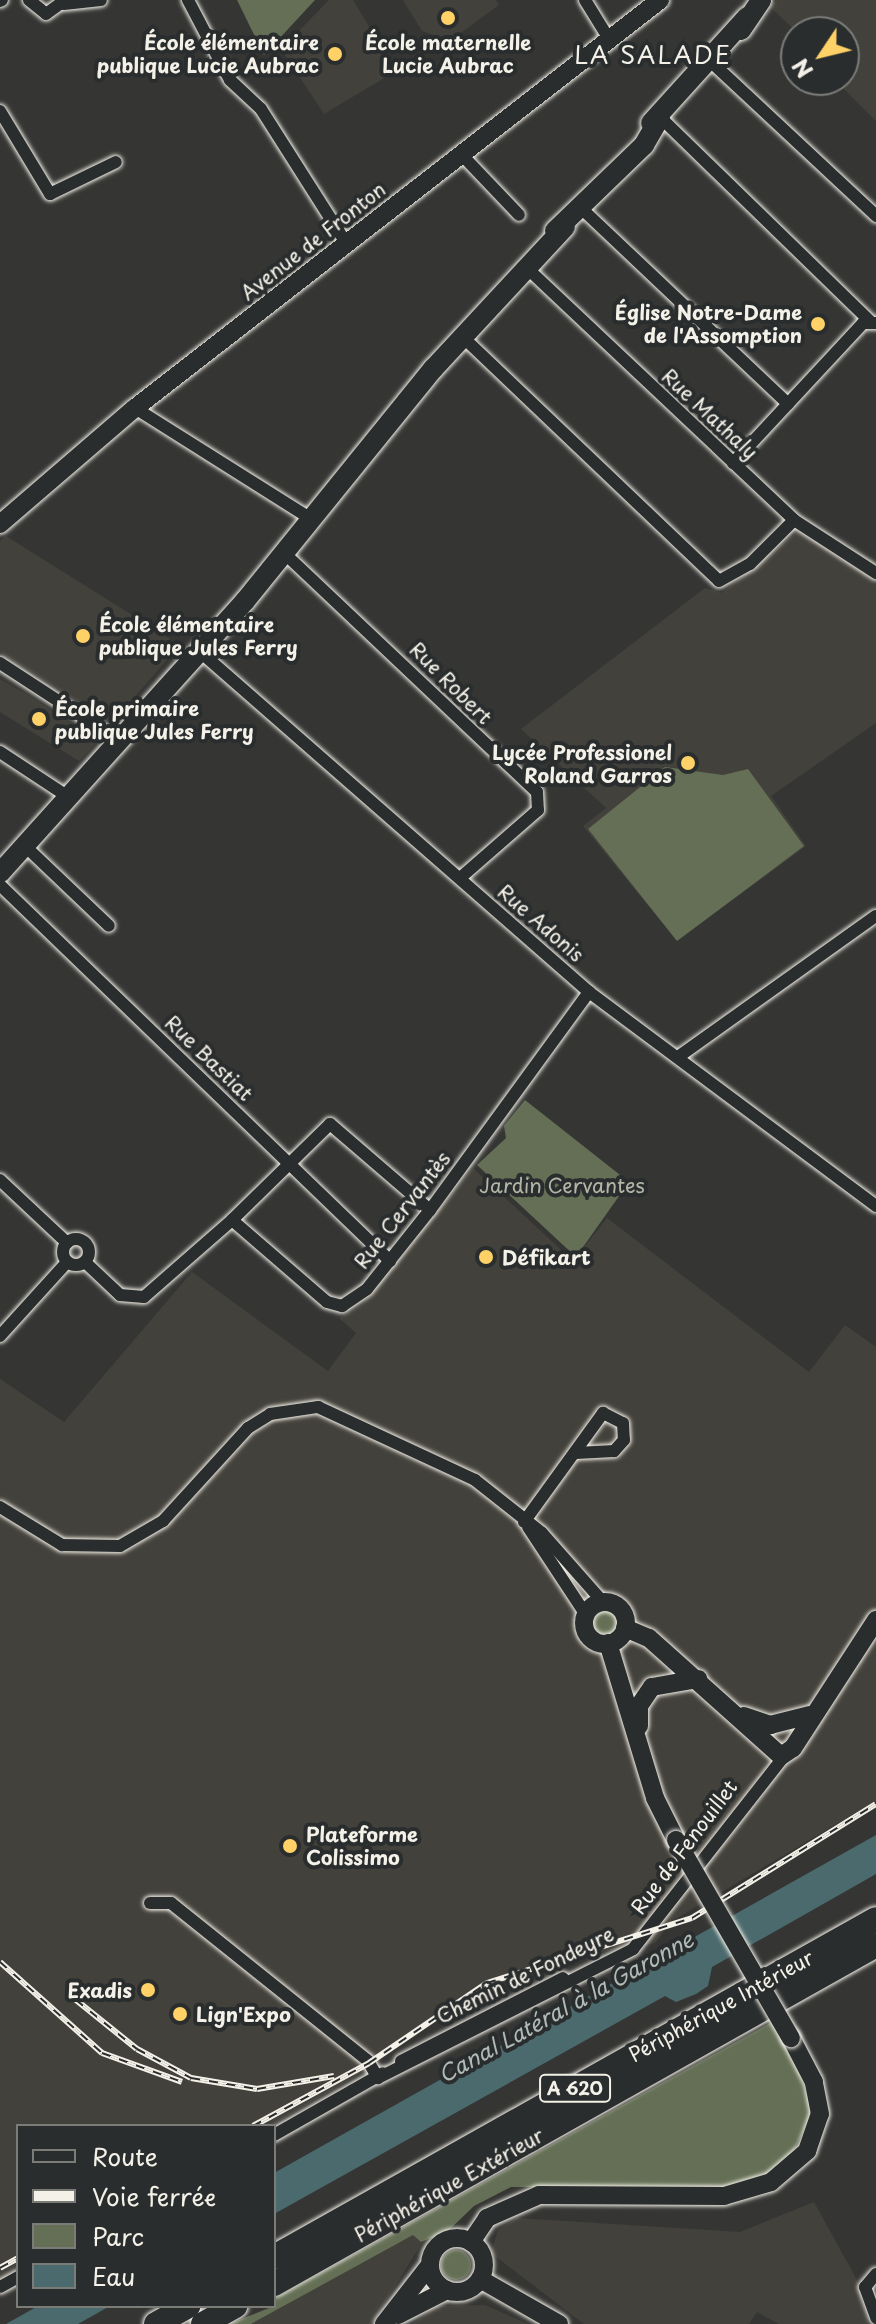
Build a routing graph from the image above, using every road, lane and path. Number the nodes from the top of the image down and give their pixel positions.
1 (29, 0) edge
2 (101, 0) edge
3 (188, 0) edge
4 (585, 0) edge
5 (660, 0) edge
6 (761, 0) edge
7 (64, 2) edge
8 (609, 39) junction
9 (709, 60) junction
10 (0, 111) edge
11 (660, 117) junction
12 (461, 154) junction
13 (116, 162) dead end
14 (581, 208) junction
15 (519, 215) dead end
16 (876, 216) edge
17 (346, 243) junction
18 (528, 269) junction
19 (873, 322) edge
20 (466, 340) junction
21 (788, 404) junction
22 (135, 408) junction
23 (733, 463) junction
24 (310, 518) junction
25 (794, 520) junction
26 (0, 524) edge
27 (282, 551) junction
28 (876, 573) edge
29 (197, 649) junction
30 (0, 663) edge
31 (122, 735) junction
32 (0, 752) edge
33 (67, 796) junction
34 (24, 845) junction
35 (0, 873) edge
36 (460, 878) junction
37 (0, 885) edge
38 (876, 916) edge
39 (109, 926) dead end
40 (589, 992) junction
41 (678, 1057) junction
42 (288, 1162) junction
43 (0, 1180) edge
44 (876, 1206) edge
45 (430, 1210) junction
46 (232, 1220) junction
47 (67, 1243) junction
48 (390, 1261) junction
49 (67, 1262) junction
50 (85, 1262) junction
51 (0, 1336) edge
52 (576, 1453) dead end
53 (0, 1507) edge
54 (526, 1523) junction
55 (603, 1602) junction
56 (586, 1615) junction
57 (876, 1620) edge
58 (625, 1628) junction
59 (608, 1643) junction
60 (698, 1679) junction
61 (811, 1715) junction
62 (771, 1735) junction
63 (796, 1739) junction
64 (640, 1745) junction
65 (785, 1755) junction
66 (761, 1780) junction
67 (150, 1903) dead end
68 (876, 1919) edge
69 (641, 1939) joint
70 (876, 1945) edge
71 (378, 2078) junction
72 (276, 2134) edge
73 (471, 2242) junction
74 (276, 2256) edge
75 (430, 2265) junction
76 (876, 2274) edge
77 (480, 2279) junction
78 (276, 2283) edge
79 (447, 2290) junction
80 (184, 2308) edge
81 (231, 2308) edge
82 (876, 2318) edge
83 (385, 2323) edge
84 (156, 2324) edge
85 (203, 2324) edge
86 (559, 2324) edge

1 - 7 street
2 - 7 street
3 - 17 street
4 - 8 street
5 - 8 street, Avenue de Fronton
6 - 9 main road
8 - 12 street, Avenue de Fronton
9 - 11 main road
9 - 16 street
10 - 13 street
11 - 14 main road
11 - 19 street
12 - 15 street
12 - 17 street, Avenue de Fronton
14 - 18 main road
14 - 21 street
17 - 22 street, Avenue de Fronton
18 - 20 main road
18 - 23 street, Rue Mathaly
19 - 21 street
20 - 24 main road
20 - 25 street
21 - 23 street
22 - 24 street
22 - 26 street, Avenue de Fronton
23 - 25 street, Rue Mathaly
24 - 27 main road
25 - 28 street, Rue Mathaly
27 - 29 main road
27 - 36 street, Rue Robert
29 - 31 main road
29 - 36 street, Rue Adonis
30 - 31 street
31 - 33 main road
32 - 33 street
33 - 34 main road
34 - 35 main road
34 - 39 street
36 - 40 street, Rue Adonis
37 - 42 street, Rue Bastiat
38 - 41 street
40 - 41 street, Rue Adonis
40 - 45 street, Rue Cervantès
41 - 44 street, Rue Adonis
42 - 45 street
42 - 46 street
42 - 48 street, Rue Bastiat
43 - 47 street
45 - 48 street, Rue Cervantès
46 - 48 street, Rue Cervantès
46 - 50 street
47 - 49 street
47 - 50 street
49 - 50 street
49 - 51 street
52 - 54 street
53 - 54 street
54 - 55 street
54 - 56 street
55 - 56 street
55 - 58 street
56 - 59 street
57 - 61 street, Rue de Fenouillet
58 - 59 street
58 - 60 street
59 - 64 street
60 - 62 street
60 - 64 street
61 - 62 street
61 - 63 street, Rue de Fenouillet
62 - 63 street
62 - 65 street
62 - 66 street, Rue de Fenouillet
63 - 65 street, Rue de Fenouillet
64 - 73 street, bridge
65 - 66 street, Rue de Fenouillet
66 - 69 street, Rue de Fenouillet
67 - 71 street
68 - 74 highway, Périphérique Intérieur / A 620
69 - 71 street, Chemin de Fondeyre
70 - 78 highway, Périphérique Extérieur / A 620
71 - 72 street, Chemin de Fondeyre
73 - 75 street
73 - 77 street
75 - 79 street
75 - 83 street
76 - 82 street
77 - 79 street
77 - 86 street
79 - 83 street
80 - 84 highway
81 - 85 highway

